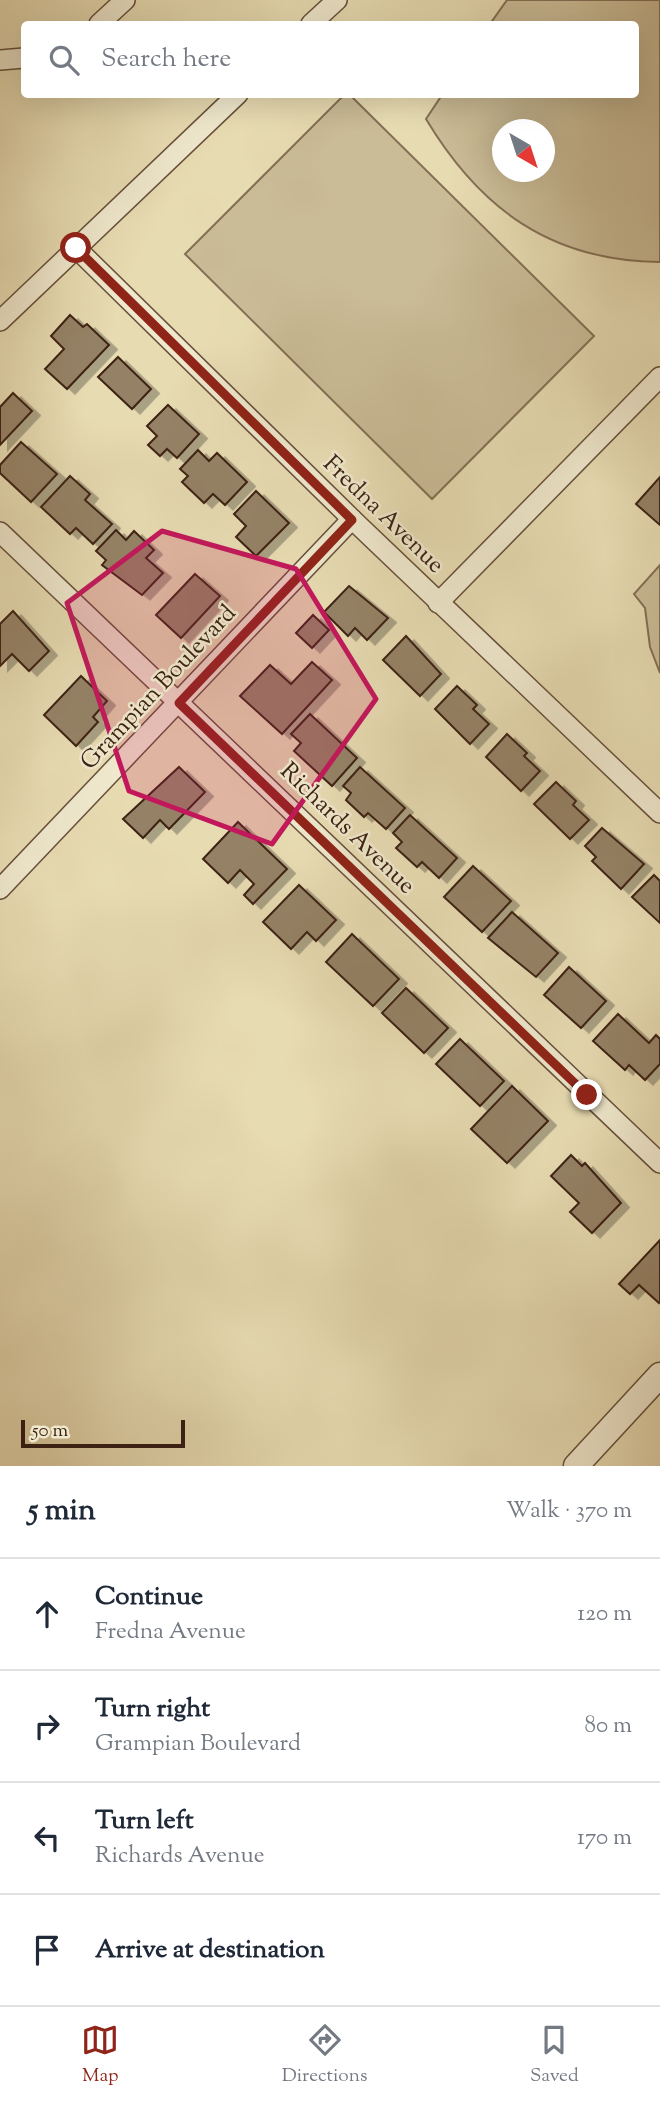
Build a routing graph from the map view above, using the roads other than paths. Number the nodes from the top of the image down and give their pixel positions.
1 (125, 0) edge
2 (337, 0) edge
3 (102, 21) edge
4 (314, 21) edge
5 (21, 58) edge
6 (0, 60) edge
7 (234, 98) edge
8 (76, 248) junction
9 (0, 321) edge
10 (660, 377) edge
11 (352, 520) junction
12 (0, 532) edge
13 (438, 603) junction
14 (179, 703) junction
15 (660, 813) edge
16 (0, 889) edge
17 (660, 1163) edge
18 (660, 1376) edge
19 (576, 1466) edge

1 - 3 street
2 - 4 street
5 - 6 street
7 - 8 street
8 - 9 street
8 - 11 street, Fredna Avenue
10 - 13 street
11 - 13 street, Fredna Avenue
11 - 14 street, Grampian Boulevard
12 - 14 street, Richards Avenue
13 - 15 street, Fredna Avenue
14 - 16 street, Grampian Boulevard
14 - 17 street, Richards Avenue
18 - 19 street

